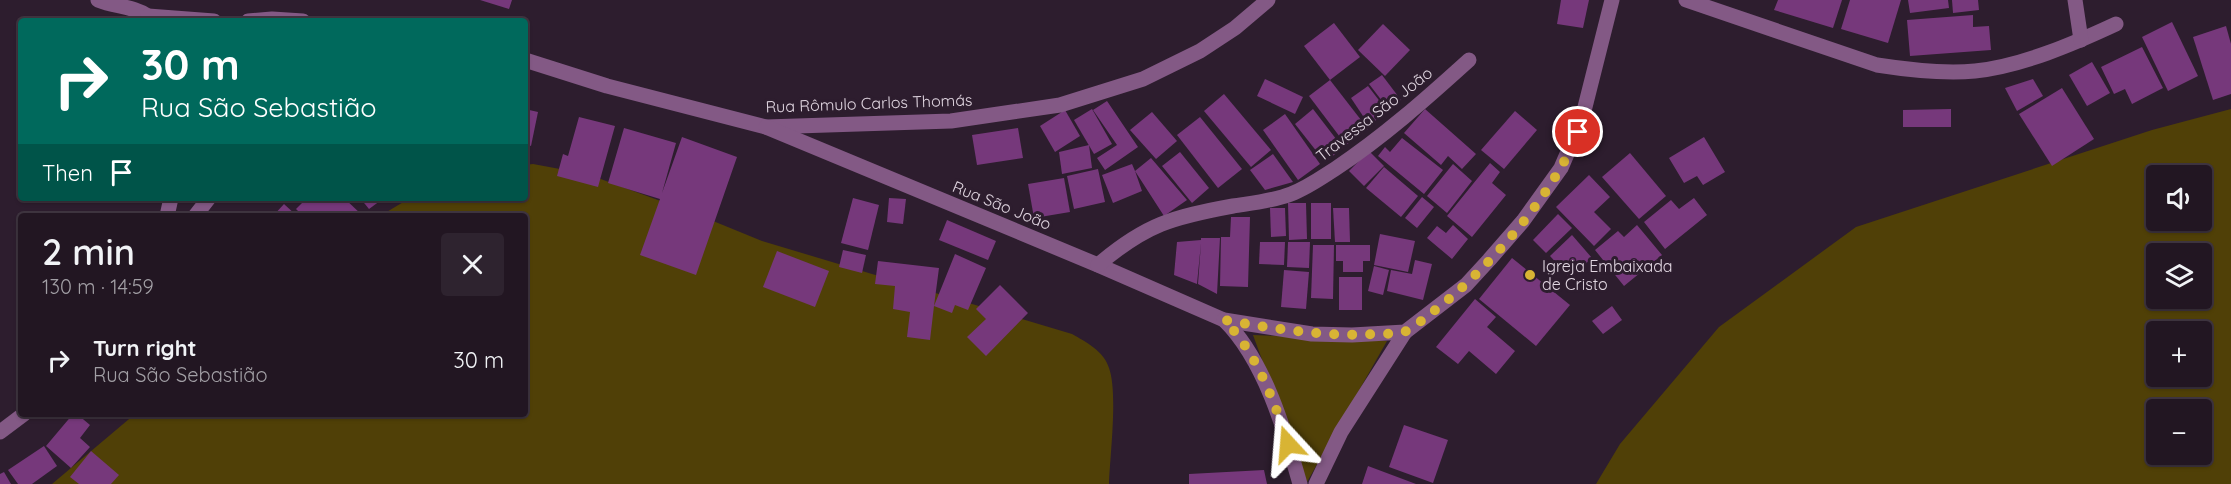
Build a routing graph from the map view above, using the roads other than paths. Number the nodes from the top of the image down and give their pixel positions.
1 (99, 0) edge
2 (1268, 0) edge
3 (1612, 0) edge
4 (1686, 0) edge
5 (2075, 0) edge
6 (148, 18) edge
7 (2116, 24) dead end
8 (2081, 40) junction
9 (1469, 60) dead end
10 (528, 61) edge
11 (766, 127) junction
12 (207, 201) edge
13 (197, 213) edge
14 (1098, 265) junction
15 (1224, 320) junction
16 (1405, 332) junction
17 (20, 417) edge
18 (0, 432) edge
19 (1300, 484) edge
20 (1316, 484) edge

1 - 6 street
2 - 11 street, Rua Rômulo Carlos Thomás
3 - 16 street
4 - 8 street
5 - 8 street
7 - 8 street
9 - 14 street, Travessa São João
10 - 11 street, Rua Rômulo Carlos Thomás
11 - 14 street, Rua São João
12 - 13 street
14 - 15 street, Rua São João
15 - 16 street
15 - 19 street
16 - 20 street
17 - 18 street

